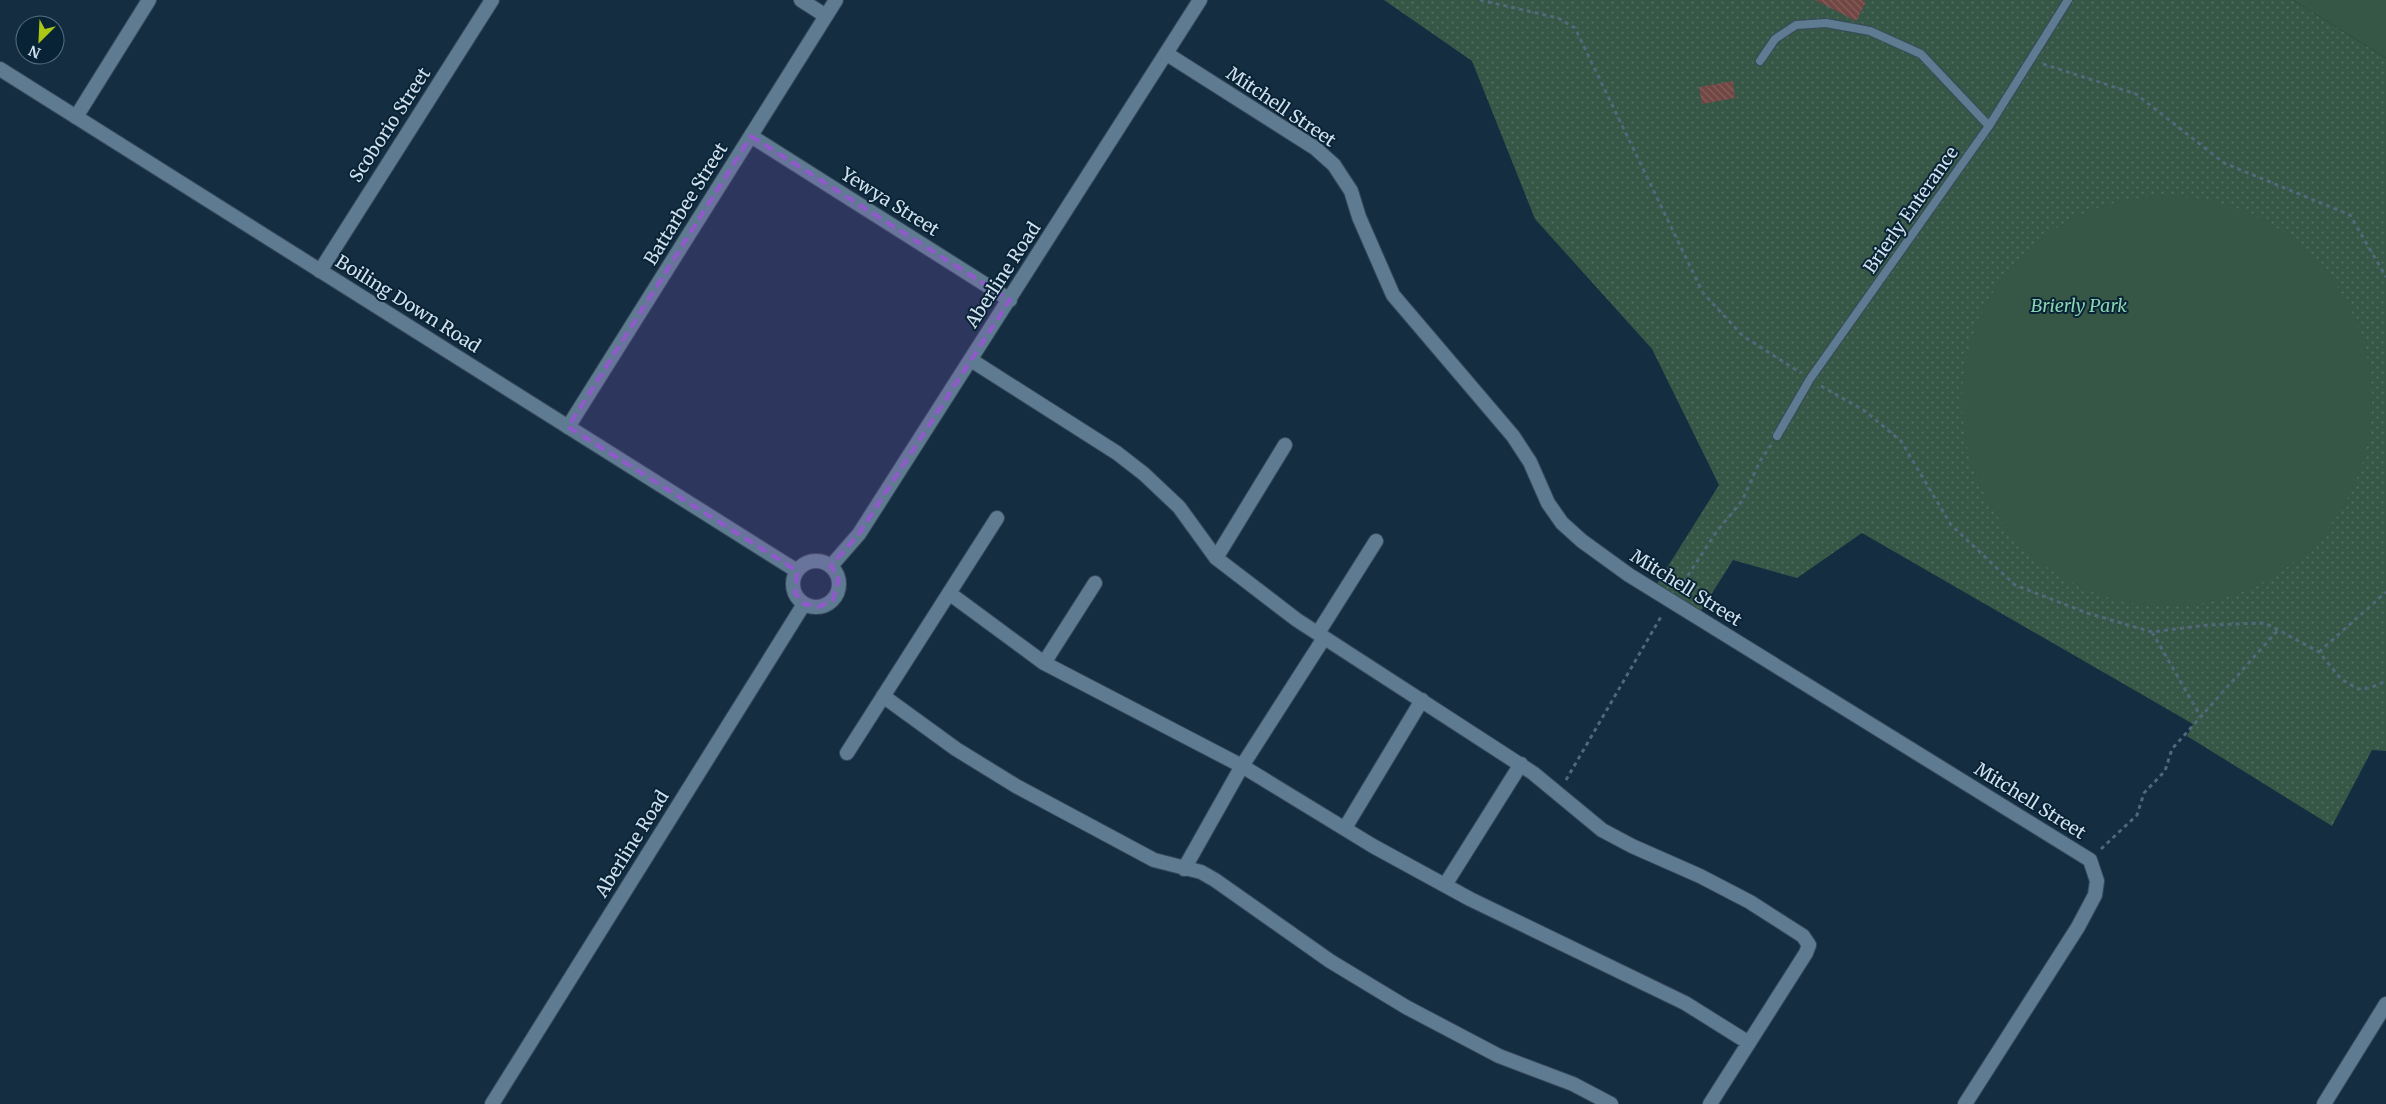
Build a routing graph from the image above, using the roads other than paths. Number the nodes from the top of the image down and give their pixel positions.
1 (149, 0) edge
2 (492, 0) edge
3 (801, 0) edge
4 (836, 0) edge
5 (1200, 0) edge
6 (2068, 0) edge
7 (826, 16) junction
8 (1167, 54) junction
9 (1760, 61) dead end
10 (0, 69) edge
11 (76, 117) junction
12 (1989, 126) junction
13 (751, 136) junction
14 (320, 271) junction
15 (1010, 300) junction
16 (971, 360) junction
17 (568, 427) junction
18 (1777, 436) dead end
19 (1285, 445) dead end
20 (997, 518) dead end
21 (1376, 541) dead end
22 (1216, 558) junction
23 (831, 566) junction
24 (798, 570) junction
25 (1096, 583) dead end
26 (949, 594) junction
27 (804, 604) junction
28 (1321, 635) junction
29 (1044, 663) junction
30 (883, 696) junction
31 (1422, 700) junction
32 (847, 753) dead end
33 (1521, 764) junction
34 (1242, 766) junction
35 (1345, 828) junction
36 (1184, 869) junction
37 (1445, 886) junction
38 (2386, 1004) edge
39 (1749, 1043) junction
40 (492, 1104) edge
41 (1611, 1104) edge
42 (1710, 1104) edge
43 (1966, 1104) edge
44 (2324, 1104) edge

1 - 11 street
2 - 14 street, Scoborio Street
3 - 7 street
4 - 7 street, Battarbee Street
5 - 8 street, Aberline Road
6 - 12 lane, Brierly Enterance
7 - 13 street, Battarbee Street
8 - 15 street, Aberline Road
8 - 43 street, Mitchell Street
9 - 12 lane
10 - 11 street, Boiling Down Road
11 - 14 street, Boiling Down Road
12 - 18 lane, Brierly Enterance
13 - 15 street, Yewya Street
13 - 17 street, Battarbee Street
14 - 17 street, Boiling Down Road
15 - 16 street, Aberline Road
16 - 22 street
16 - 23 street, Aberline Road
17 - 24 street, Boiling Down Road
19 - 22 street
20 - 26 street
21 - 28 street
22 - 28 street
23 - 24 street
23 - 27 street
24 - 27 street
25 - 29 street
26 - 29 street
26 - 30 street
27 - 40 street, Aberline Road
28 - 31 street
28 - 34 street
29 - 34 street
30 - 32 street
30 - 36 street
31 - 33 street
31 - 35 street
33 - 37 street
33 - 39 street
34 - 35 street
34 - 36 street
35 - 37 street
36 - 41 street
37 - 39 street
38 - 44 street
39 - 42 street

